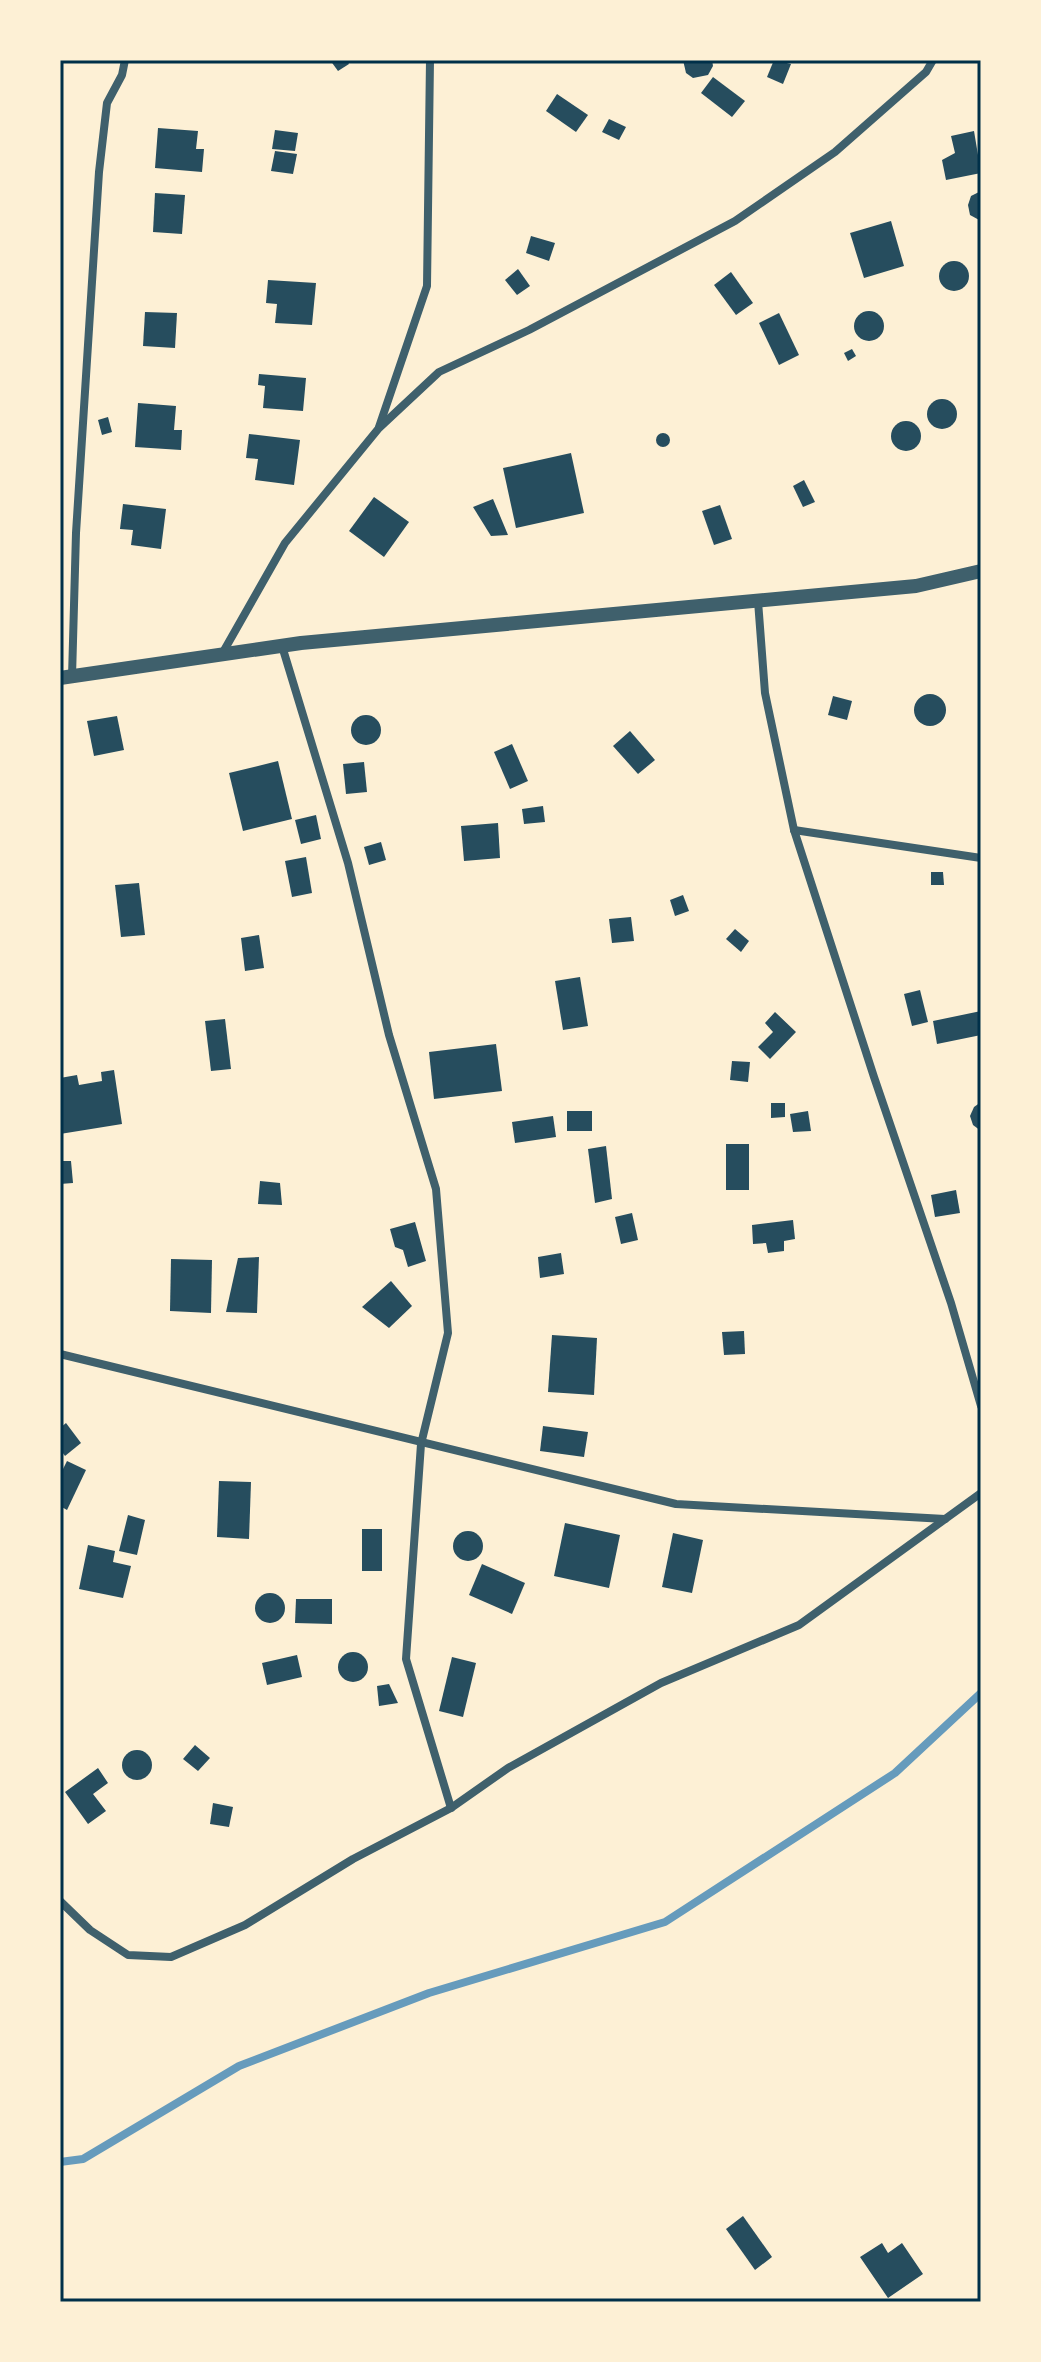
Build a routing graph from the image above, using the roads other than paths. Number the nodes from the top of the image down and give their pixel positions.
1 (125, 60) edge
2 (430, 60) edge
3 (933, 60) edge
4 (379, 428) junction
5 (981, 571) edge
6 (758, 601) junction
7 (282, 646) junction
8 (222, 655) junction
9 (66, 678) edge
10 (794, 830) junction
11 (981, 858) edge
12 (60, 1354) edge
13 (981, 1406) edge
14 (421, 1444) junction
15 (981, 1493) edge
16 (946, 1519) junction
17 (451, 1808) junction
18 (60, 1901) edge

1 - 9 street
2 - 4 street
3 - 4 street
4 - 8 street
5 - 6 street
6 - 7 street
6 - 10 street
7 - 8 street
7 - 14 street
8 - 9 street
10 - 11 street
10 - 13 street
12 - 14 street
14 - 16 street
14 - 17 street
15 - 16 street
16 - 17 street
17 - 18 street

